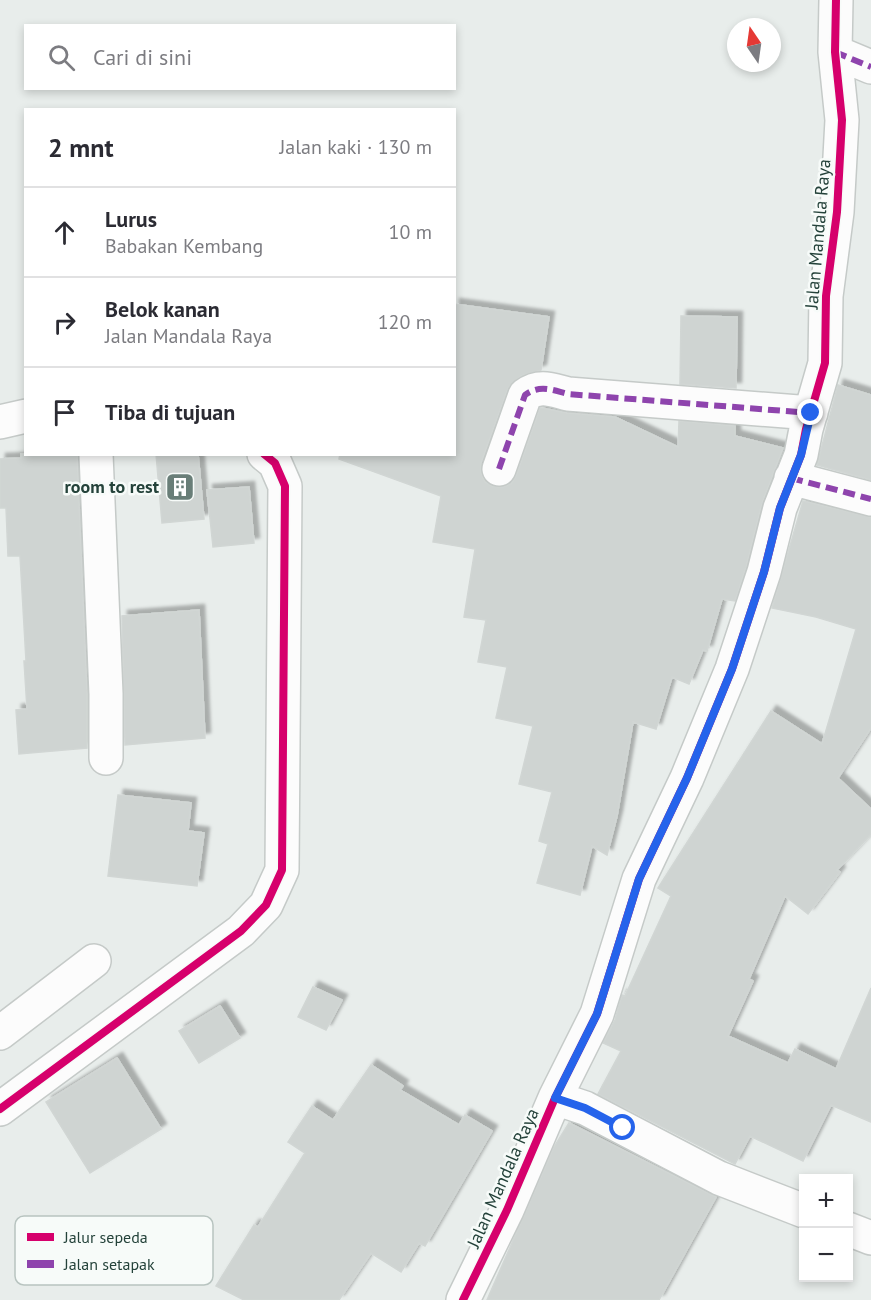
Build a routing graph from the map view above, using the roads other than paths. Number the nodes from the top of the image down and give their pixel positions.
1 (836, 0) edge
2 (835, 52) junction
3 (871, 67) edge
4 (811, 413) junction
5 (24, 416) edge
6 (0, 422) edge
7 (96, 456) edge
8 (266, 456) edge
9 (499, 469) dead end
10 (791, 478) junction
11 (871, 499) edge
12 (106, 758) dead end
13 (94, 961) dead end
14 (0, 1033) edge
15 (555, 1098) junction
16 (0, 1109) edge
17 (799, 1209) edge
18 (853, 1231) edge
19 (871, 1238) edge
20 (463, 1300) edge

1 - 2 street, Jalan Mandala Raya
2 - 3 street
2 - 4 street, Jalan Mandala Raya
4 - 9 street
4 - 10 street, Jalan Mandala Raya
5 - 6 street
7 - 12 street
8 - 16 street
10 - 11 street
10 - 15 street, Jalan Mandala Raya
13 - 14 street
15 - 17 street
15 - 20 street, Jalan Mandala Raya
18 - 19 street

